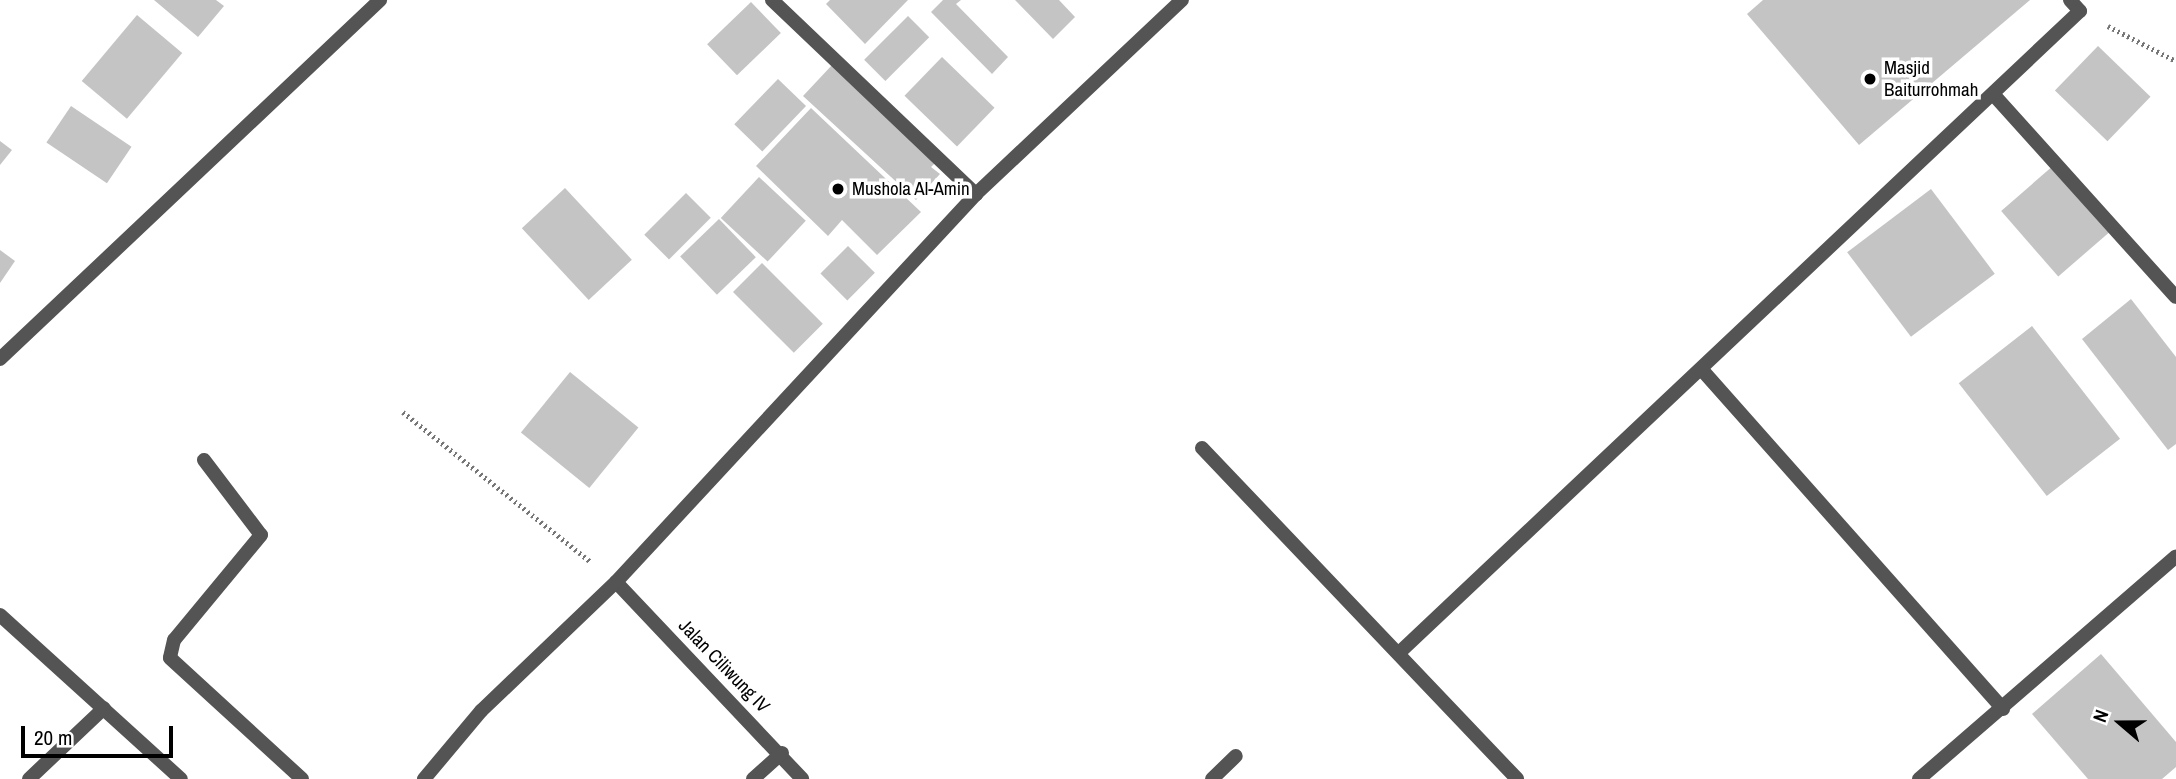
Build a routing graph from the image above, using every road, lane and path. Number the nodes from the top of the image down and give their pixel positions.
1 (380, 0) edge
2 (772, 0) edge
3 (1182, 0) edge
4 (2075, 6) edge
5 (2176, 61) edge
6 (1993, 94) junction
7 (976, 194) junction
8 (2176, 297) edge
9 (0, 359) edge
10 (1703, 371) junction
11 (404, 412) dead end
12 (1202, 448) dead end
13 (204, 460) dead end
14 (2176, 556) edge
15 (616, 582) junction
16 (0, 615) edge
17 (1401, 652) junction
18 (104, 708) junction
19 (2003, 709) junction
20 (782, 753) junction
21 (1237, 756) dead end
22 (29, 779) edge
23 (181, 779) edge
24 (302, 779) edge
25 (424, 779) edge
26 (753, 779) edge
27 (802, 779) edge
28 (1212, 779) edge
29 (1517, 779) edge
30 (1919, 779) edge

1 - 9 street
2 - 7 street
3 - 7 street
4 - 5 path
4 - 6 street
6 - 8 street
6 - 10 street
7 - 15 street
10 - 17 street
10 - 19 street
11 - 15 path
12 - 17 street
13 - 24 street
14 - 19 street
15 - 20 street, Jalan Ciliwung IV
15 - 25 street
16 - 18 street
17 - 29 street
18 - 22 street
18 - 23 street
19 - 30 street
20 - 26 street
20 - 27 street, Jalan Ciliwung IV
21 - 28 street

